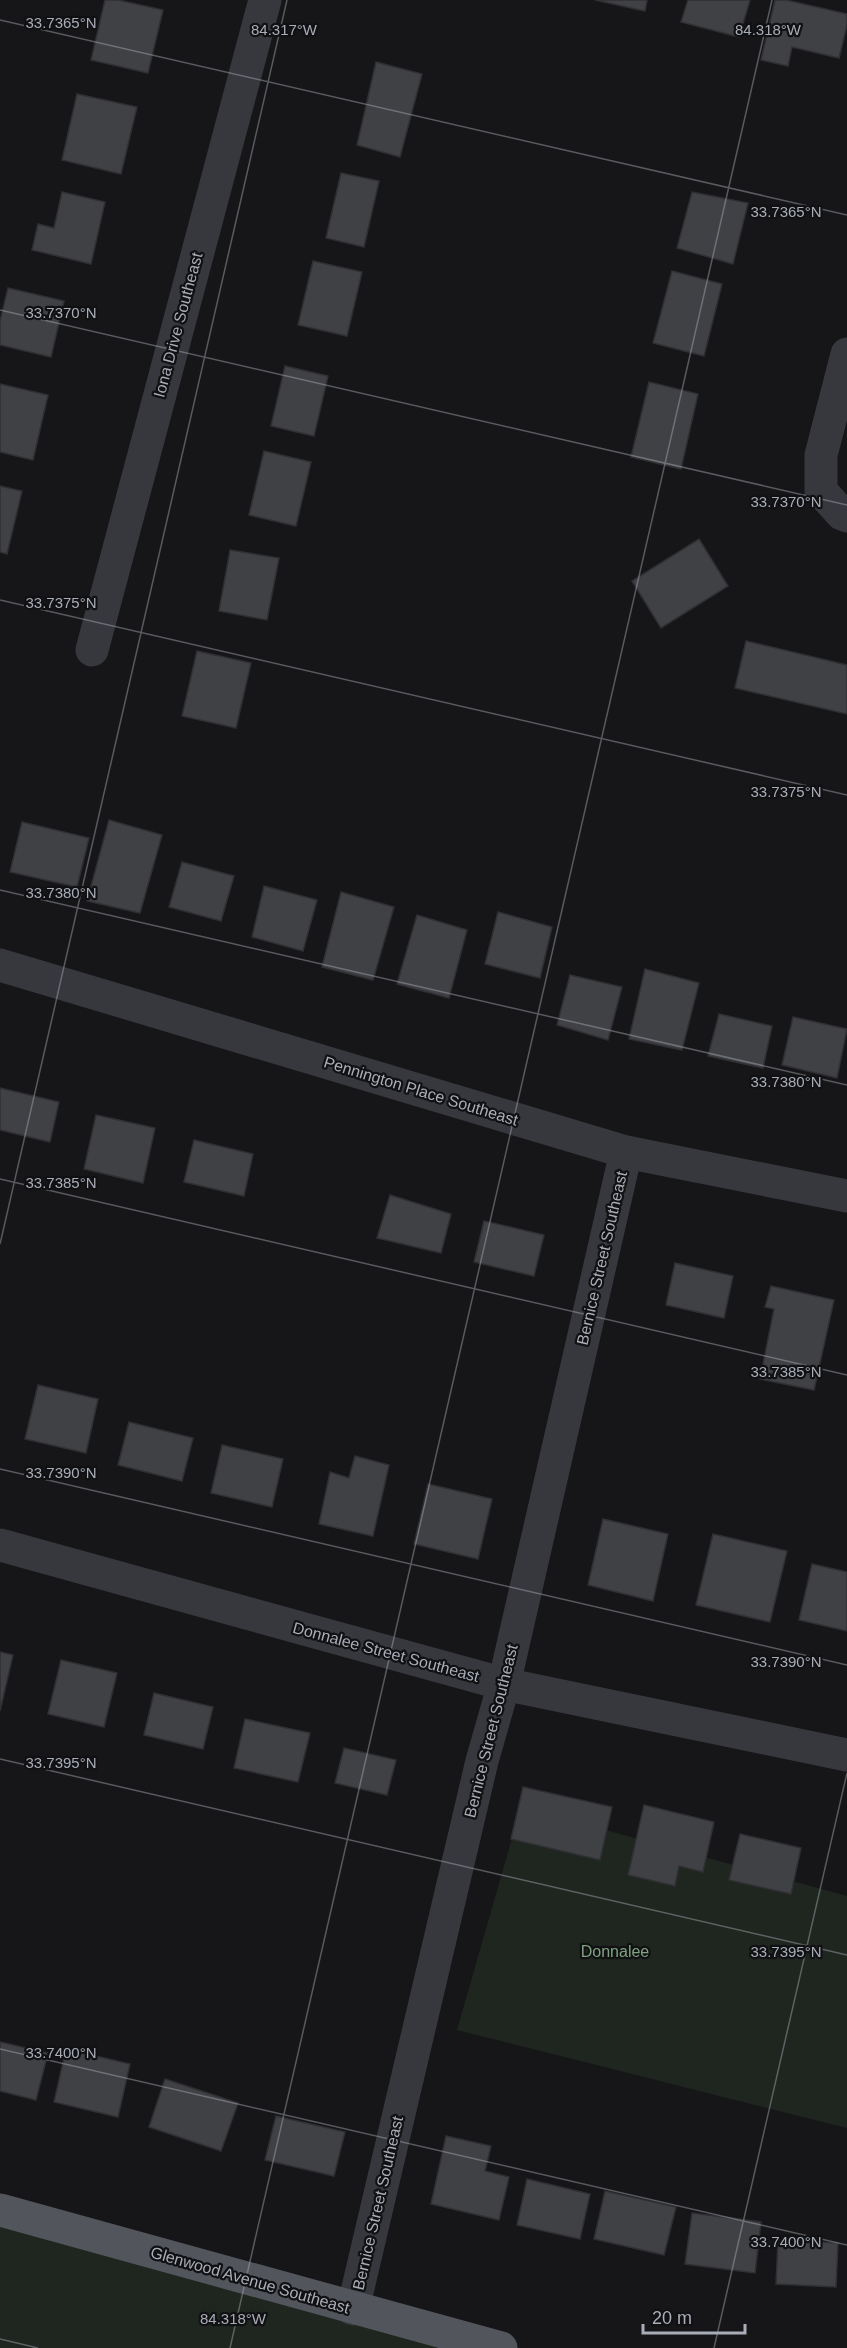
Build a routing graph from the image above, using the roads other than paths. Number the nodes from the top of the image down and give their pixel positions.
1 (264, 0) edge
2 (847, 354) edge
3 (847, 516) edge
4 (92, 650) dead end
5 (0, 965) edge
6 (626, 1152) junction
7 (847, 1196) edge
8 (0, 1545) edge
9 (504, 1684) junction
10 (847, 1755) edge
11 (0, 2210) edge
12 (353, 2309) junction
13 (501, 2348) edge

1 - 4 street, Iona Drive Southeast
2 - 3 street
5 - 6 street, Pennington Place Southeast
6 - 7 street, Pennington Place Southeast
6 - 9 street, Bernice Street Southeast
8 - 9 street, Donnalee Street Southeast
9 - 10 street, Donnalee Street Southeast
9 - 12 street, Bernice Street Southeast
11 - 12 main road, Glenwood Avenue Southeast
12 - 13 main road, Glenwood Avenue Southeast

